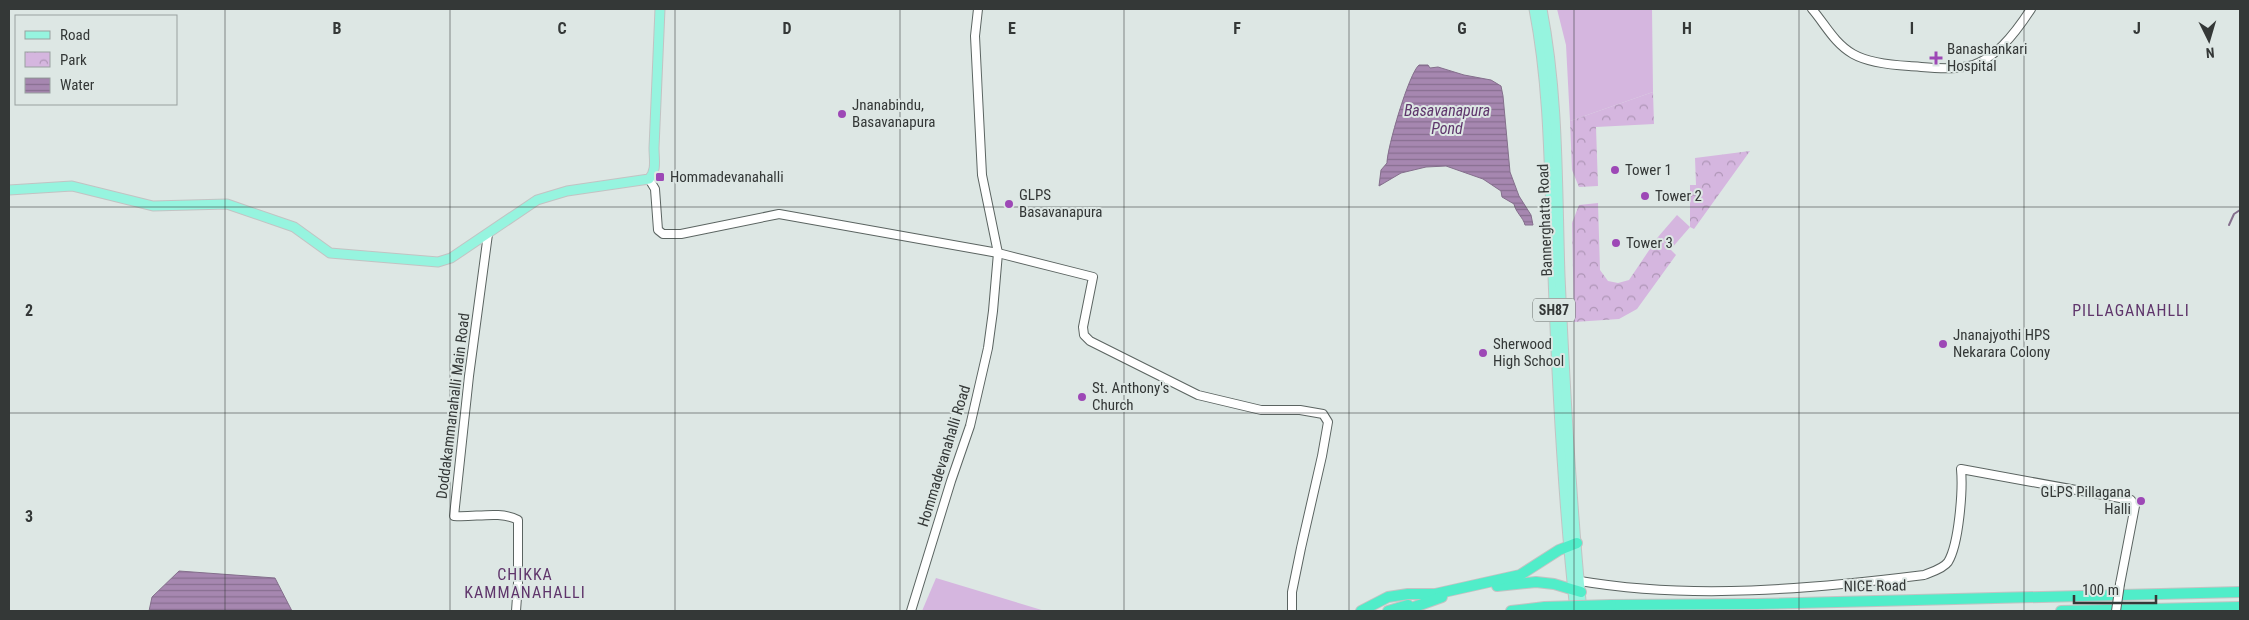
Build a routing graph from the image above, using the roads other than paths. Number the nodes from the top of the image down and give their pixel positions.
1 (660, 9) edge
2 (978, 9) edge
3 (1534, 9) edge
4 (1542, 9) edge
5 (1812, 9) edge
6 (2030, 9) edge
7 (1545, 49) junction
8 (649, 179) junction
9 (9, 190) edge
10 (488, 234) junction
11 (998, 254) junction
12 (1573, 544) junction
13 (1580, 581) junction
14 (1577, 591) junction
15 (2240, 592) edge
16 (1436, 596) junction
17 (1424, 602) junction
18 (2240, 607) edge
19 (516, 611) edge
20 (911, 611) edge
21 (1292, 611) edge
22 (1362, 611) edge
23 (1388, 611) edge
24 (1403, 611) edge
25 (1511, 611) edge
26 (1575, 611) edge
27 (1582, 611) edge
28 (2061, 611) edge
29 (2098, 611) edge
30 (2116, 611) edge

1 - 8 main road
2 - 11 street, Hommadevanahalli Road
3 - 7 main road, Bannerghatta Road / SH87
4 - 7 main road, Bannerghatta Road / SH87
5 - 6 street
7 - 12 main road, Bannerghatta Road / SH87
8 - 10 main road
8 - 11 street
9 - 10 main road
10 - 19 street, Doddakammanahalli Main Road
11 - 20 street, Hommadevanahalli Road
11 - 21 street
12 - 13 main road, Bannerghatta Road / SH87
12 - 14 main road, Bannerghatta Road / SH87
12 - 16 highway
13 - 14 main road, Bannerghatta Road / SH87
13 - 30 street, bridge
14 - 16 highway
14 - 26 main road, Bannerghatta Road / SH87
14 - 27 main road, Bannerghatta Road / SH87
15 - 25 highway, NICE Road, bridge
16 - 17 highway
16 - 22 highway
17 - 23 highway
17 - 24 highway
18 - 29 highway
28 - 29 highway

